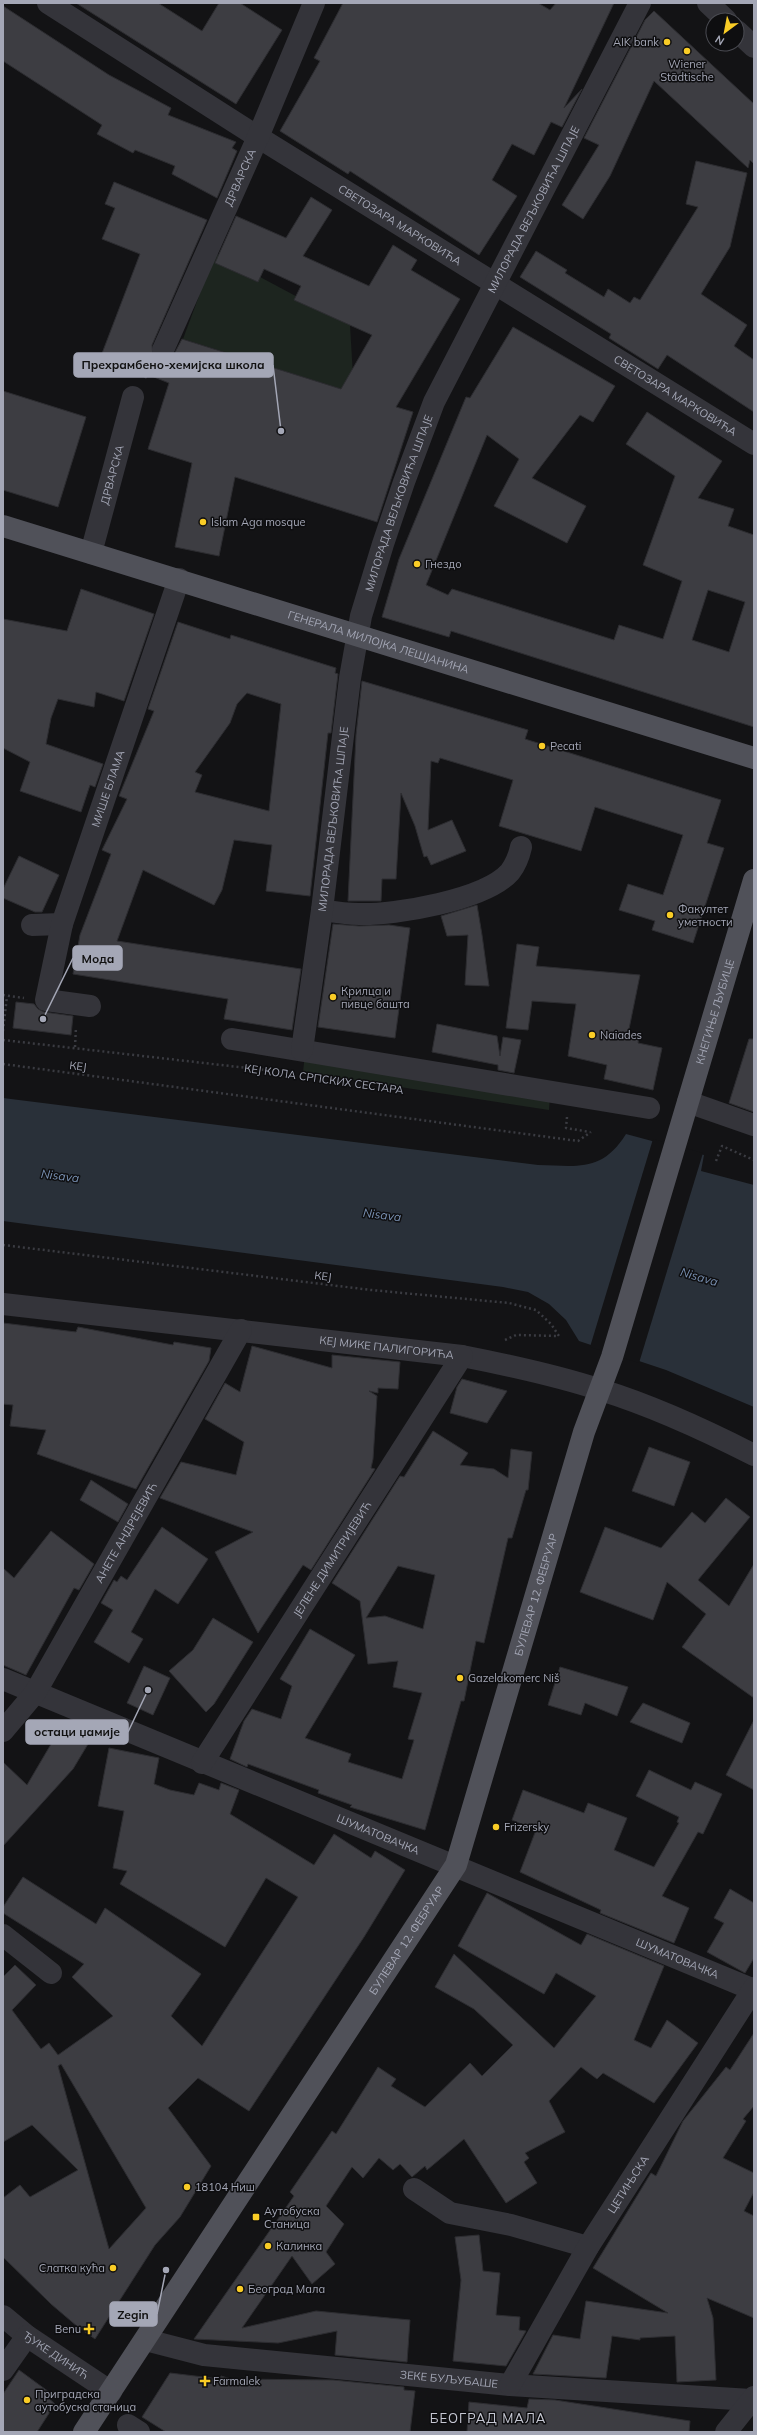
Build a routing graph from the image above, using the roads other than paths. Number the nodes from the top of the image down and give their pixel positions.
1 (48, 3) edge
2 (314, 3) edge
3 (640, 3) edge
4 (708, 3) edge
5 (718, 12) edge
6 (745, 39) edge
7 (754, 47) edge
8 (258, 137) junction
9 (494, 284) junction
10 (163, 350) road end
11 (133, 397) road end
12 (754, 444) edge
13 (3, 526) edge
14 (91, 553) junction
15 (179, 579) junction
16 (357, 635) junction
17 (754, 758) edge
18 (521, 846) dead end
19 (754, 880) edge
20 (322, 910) junction
21 (62, 924) junction
22 (32, 925) dead end
23 (90, 1006) dead end
24 (232, 1039) dead end
25 (302, 1050) junction
26 (688, 1102) junction
27 (649, 1108) dead end
28 (754, 1125) edge
29 (3, 1304) edge
30 (242, 1330) junction
31 (462, 1356) junction
32 (612, 1357) joint
33 (601, 1390) junction
34 (754, 1455) edge
35 (3, 1679) edge
36 (35, 1693) junction
37 (3, 1731) edge
38 (202, 1763) junction
39 (456, 1865) junction
40 (3, 1935) edge
41 (51, 1973) dead end
42 (754, 1989) edge
43 (414, 2189) dead end
44 (588, 2247) junction
45 (5, 2322) edge
46 (27, 2336) junction
47 (146, 2340) junction
48 (3, 2370) edge
49 (510, 2385) junction
50 (111, 2392) junction
51 (753, 2400) edge
52 (84, 2432) edge
53 (726, 2432) edge

1 - 8 street, СВЕТОЗАРА МАРКОВИЋА
2 - 8 street, ДРВАРСКА
3 - 9 street, МИЛОРАДА ВЕЉКОВИЋА ШПАЈЕ
4 - 5 street
6 - 7 street
8 - 9 street, СВЕТОЗАРА МАРКОВИЋА
8 - 10 street, ДРВАРСКА
9 - 12 street, СВЕТОЗАРА МАРКОВИЋА
9 - 16 street, МИЛОРАДА ВЕЉКОВИЋА ШПАЈЕ
11 - 14 street, ДРВАРСКА
13 - 14 main road, ГЕНЕРАЛА МИЛОЈКА ЛЕШЈАНИНА
14 - 15 main road, ГЕНЕРАЛА МИЛОЈКА ЛЕШЈАНИНА
15 - 16 main road, ГЕНЕРАЛА МИЛОЈКА ЛЕШЈАНИНА
15 - 21 street, МИШЕ БЛАМА
16 - 17 main road, ГЕНЕРАЛА МИЛОЈКА ЛЕШЈАНИНА
16 - 20 street, МИЛОРАДА ВЕЉКОВИЋА ШПАЈЕ
18 - 20 street
19 - 26 main road, КНЕГИЊЕ ЉУБИЦЕ
20 - 25 street, МИЛОРАДА ВЕЉКОВИЋА ШПАЈЕ
21 - 22 street
21 - 23 street, МИШЕ БЛАМА
24 - 25 street
25 - 27 street
26 - 28 street
26 - 32 main road, КНЕГИЊЕ ЉУБИЦЕ
29 - 30 street, КЕЈ МИКЕ ПАЛИГОРИЋА
30 - 31 street, КЕЈ МИКЕ ПАЛИГОРИЋА
30 - 36 street, АНЕТЕ АНДРЕЈЕВИЋ
31 - 33 street, КЕЈ МИКЕ ПАЛИГОРИЋА
31 - 38 street, ЈЕЛЕНЕ ДИМИТРИЈЕВИЋ
32 - 33 main road, БУЛЕВАР 12. ФЕБРУАР
33 - 34 street, КЕЈ МИКЕ ПАЛИГОРИЋА
33 - 39 main road, БУЛЕВАР 12. ФЕБРУАР
35 - 36 street, ШУМАТОВАЧКА
36 - 37 street, АНЕТЕ АНДРЕЈЕВИЋ
36 - 38 street, ШУМАТОВАЧКА
38 - 39 street, ШУМАТОВАЧКА
39 - 42 street, ШУМАТОВАЧКА
39 - 47 main road, БУЛЕВАР 12. ФЕБРУАР
40 - 41 street
42 - 44 street, ЦЕТИЊСКА
43 - 44 street
44 - 49 street, ЦЕТИЊСКА
45 - 46 street, ЂУКЕ ДИНИЋ
46 - 48 street
46 - 50 street, ЂУКЕ ДИНИЋ
47 - 49 street, ЗЕКЕ БУЉУБАШЕ
47 - 50 main road, БУЛЕВАР 12. ФЕБРУАР
49 - 51 street, ЗЕКЕ БУЉУБАШЕ
50 - 52 main road, БУЛЕВАР 12. ФЕБРУАР
51 - 53 street

